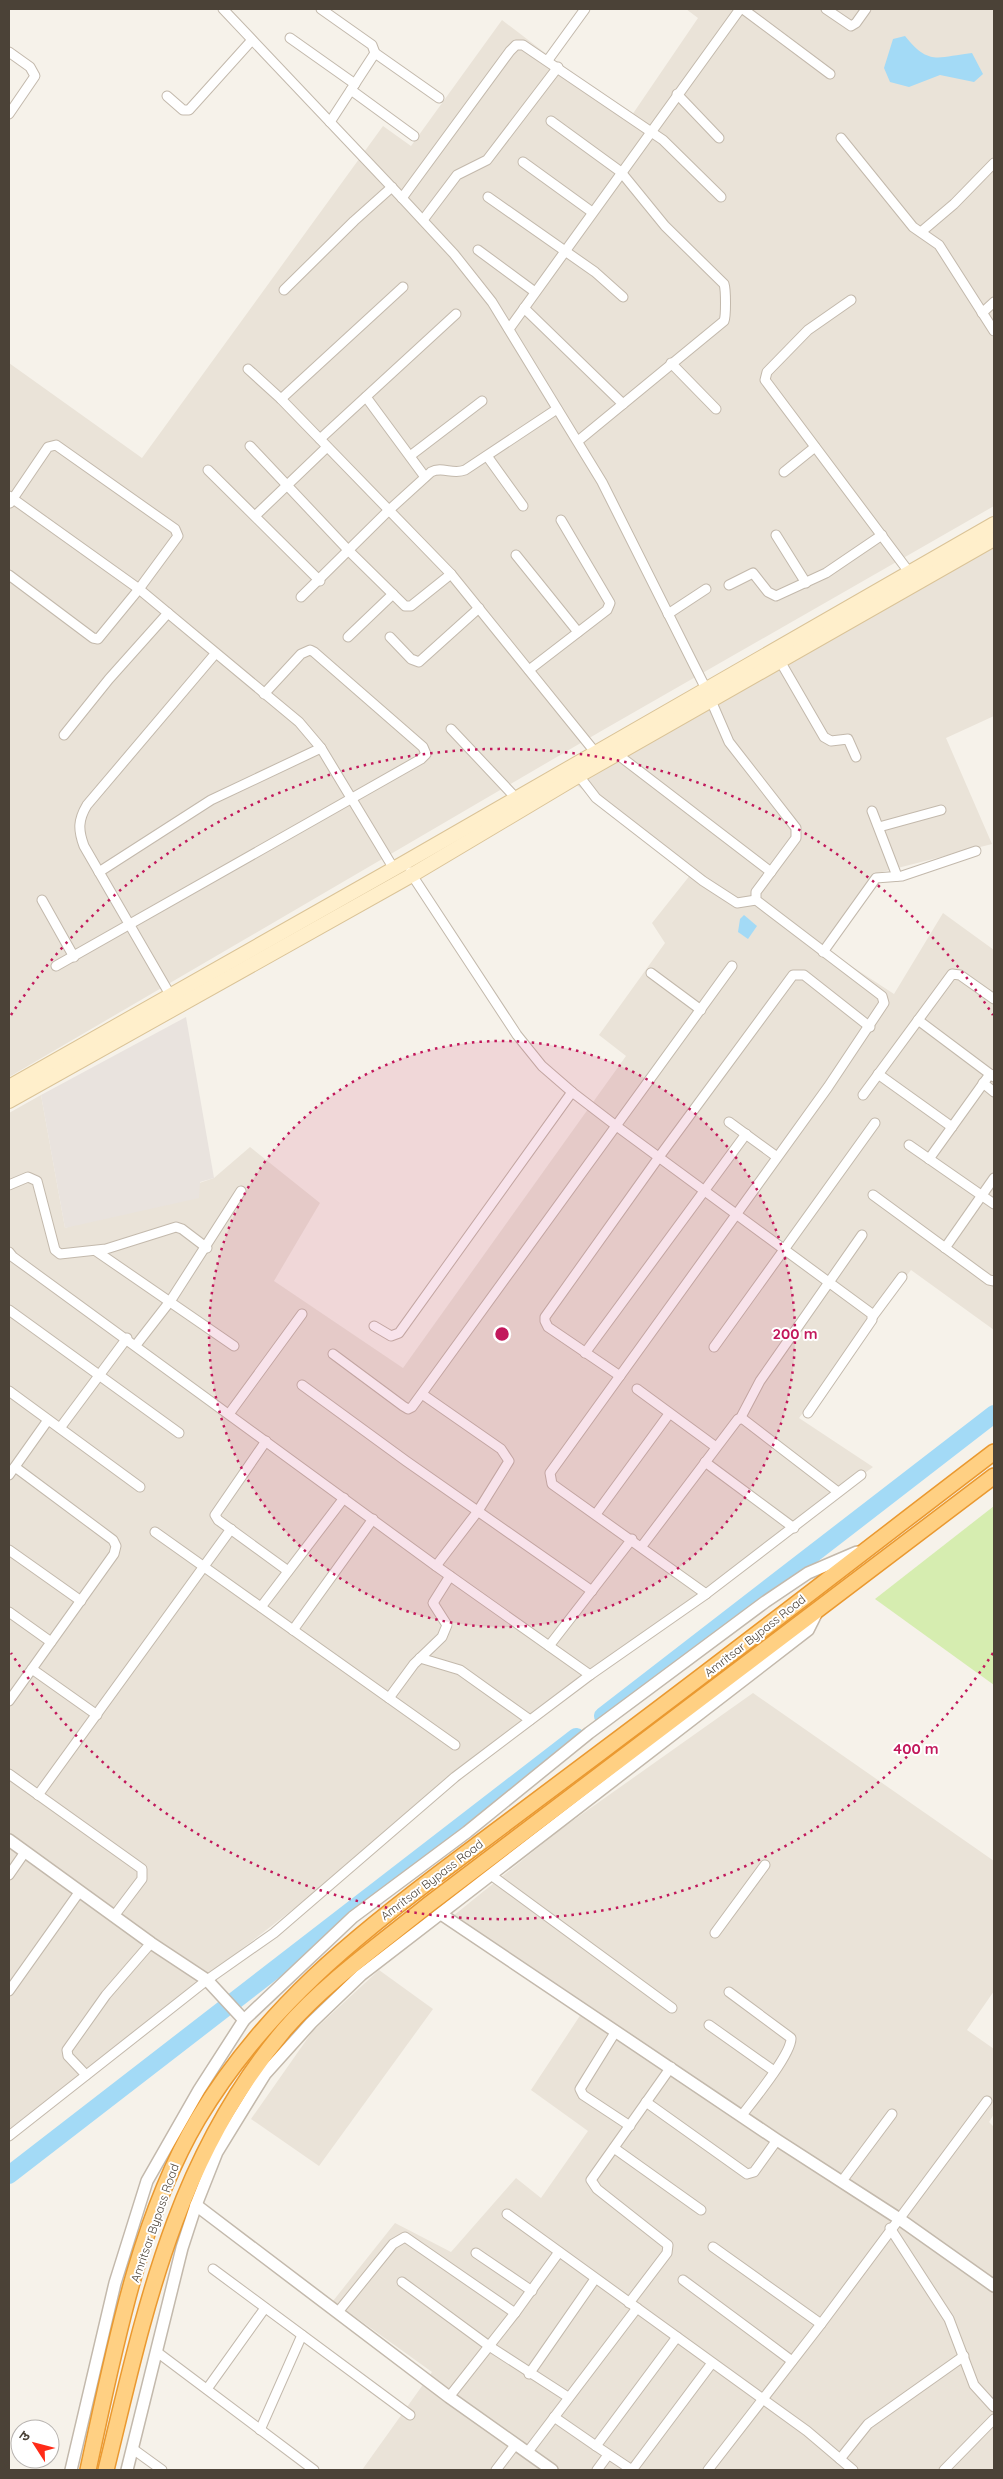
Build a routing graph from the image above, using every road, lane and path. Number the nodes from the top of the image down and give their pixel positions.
1 (223, 9) edge
2 (320, 9) edge
3 (585, 9) edge
4 (741, 9) edge
5 (826, 9) edge
6 (866, 9) edge
7 (290, 38) dead end
8 (252, 40) junction
9 (9, 52) edge
10 (375, 53) junction
11 (548, 60) junction
12 (558, 67) junction
13 (830, 74) dead end
14 (353, 87) junction
15 (677, 94) junction
16 (167, 96) dead end
17 (439, 98) dead end
18 (9, 114) edge
19 (551, 121) dead end
20 (330, 122) junction
21 (649, 132) junction
22 (414, 136) dead end
23 (719, 138) dead end
24 (841, 138) dead end
25 (523, 162) dead end
26 (994, 163) edge
27 (621, 172) junction
28 (392, 187) junction
29 (488, 197) dead end
30 (402, 198) junction
31 (721, 198) dead end
32 (592, 212) junction
33 (422, 220) junction
34 (921, 232) junction
35 (478, 250) dead end
36 (565, 250) junction
37 (403, 287) dead end
38 (284, 290) dead end
39 (535, 292) junction
40 (623, 297) dead end
41 (851, 300) dead end
42 (994, 302) edge
43 (524, 308) junction
44 (982, 313) junction
45 (456, 314) dead end
46 (509, 329) junction
47 (994, 331) edge
48 (671, 363) junction
49 (248, 369) dead end
50 (366, 397) junction
51 (280, 399) junction
52 (482, 401) dead end
53 (623, 404) junction
54 (557, 409) junction
55 (716, 409) dead end
56 (320, 440) junction
57 (578, 441) junction
58 (250, 446) dead end
59 (815, 446) junction
60 (327, 447) junction
61 (410, 456) junction
62 (487, 456) junction
63 (208, 470) dead end
64 (784, 472) dead end
65 (425, 477) junction
66 (287, 484) junction
67 (10, 499) edge
68 (523, 506) dead end
69 (388, 511) junction
70 (254, 516) junction
71 (561, 520) dead end
72 (994, 524) edge
73 (776, 535) dead end
74 (882, 535) junction
75 (994, 539) edge
76 (349, 551) junction
77 (516, 555) dead end
78 (450, 574) junction
79 (9, 575) edge
80 (913, 578) junction
81 (320, 581) junction
82 (806, 583) junction
83 (729, 585) dead end
84 (139, 589) junction
85 (706, 589) dead end
86 (393, 594) junction
87 (302, 598) dead end
88 (479, 608) junction
89 (168, 613) junction
90 (668, 614) junction
91 (578, 632) junction
92 (348, 637) dead end
93 (390, 637) dead end
94 (215, 654) junction
95 (780, 661) junction
96 (529, 670) junction
97 (264, 694) junction
98 (708, 695) junction
99 (451, 729) dead end
100 (64, 735) dead end
101 (321, 748) junction
102 (595, 752) junction
103 (616, 754) junction
104 (856, 757) dead end
105 (575, 771) junction
106 (352, 798) junction
107 (516, 798) junction
108 (941, 810) dead end
109 (872, 811) dead end
110 (879, 827) junction
111 (976, 852) dead end
112 (403, 869) junction
113 (99, 872) junction
114 (771, 872) junction
115 (897, 876) junction
116 (42, 900) dead end
117 (756, 900) junction
118 (130, 926) junction
119 (823, 952) junction
120 (74, 957) junction
121 (56, 966) dead end
122 (732, 966) dead end
123 (650, 973) dead end
124 (994, 999) edge
125 (174, 1000) junction
126 (701, 1010) junction
127 (918, 1020) junction
128 (870, 1027) junction
129 (878, 1074) junction
130 (992, 1075) edge
131 (983, 1083) junction
132 (9, 1087) edge
133 (572, 1092) junction
134 (994, 1092) edge
135 (862, 1096) dead end
136 (9, 1101) edge
137 (730, 1122) dead end
138 (874, 1123) dead end
139 (616, 1125) junction
140 (952, 1127) junction
141 (746, 1134) junction
142 (909, 1145) dead end
143 (658, 1157) junction
144 (777, 1157) junction
145 (930, 1159) junction
146 (994, 1178) edge
147 (9, 1185) edge
148 (704, 1190) junction
149 (241, 1191) dead end
150 (873, 1195) dead end
151 (982, 1196) junction
152 (994, 1204) edge
153 (736, 1214) junction
154 (862, 1235) dead end
155 (206, 1248) junction
156 (945, 1248) junction
157 (785, 1249) junction
158 (96, 1251) junction
159 (9, 1252) edge
160 (902, 1277) dead end
161 (828, 1282) junction
162 (994, 1282) edge
163 (170, 1300) junction
164 (9, 1310) edge
165 (302, 1314) dead end
166 (873, 1316) junction
167 (374, 1326) dead end
168 (127, 1338) junction
169 (136, 1345) junction
170 (234, 1346) dead end
171 (714, 1347) dead end
172 (585, 1352) junction
173 (333, 1354) dead end
174 (100, 1376) junction
175 (620, 1376) junction
176 (302, 1385) dead end
177 (638, 1389) dead end
178 (9, 1391) edge
179 (422, 1394) junction
180 (808, 1413) dead end
181 (229, 1414) junction
182 (669, 1414) junction
183 (740, 1419) junction
184 (48, 1420) junction
185 (60, 1428) junction
186 (179, 1433) dead end
187 (266, 1441) junction
188 (716, 1447) junction
189 (994, 1452) edge
190 (704, 1462) junction
191 (14, 1467) junction
192 (861, 1474) dead end
193 (9, 1475) edge
194 (994, 1476) edge
195 (140, 1487) dead end
196 (838, 1492) junction
197 (344, 1498) junction
198 (478, 1511) junction
199 (596, 1514) junction
200 (373, 1520) junction
201 (794, 1528) junction
202 (231, 1529) junction
203 (155, 1532) dead end
204 (632, 1539) junction
205 (642, 1546) junction
206 (870, 1547) junction
207 (9, 1550) edge
208 (436, 1566) junction
209 (203, 1567) junction
210 (288, 1570) junction
211 (450, 1576) junction
212 (592, 1591) junction
213 (706, 1594) junction
214 (81, 1601) junction
215 (261, 1607) junction
216 (819, 1608) junction
217 (9, 1612) edge
218 (293, 1630) junction
219 (51, 1642) junction
220 (549, 1646) junction
221 (420, 1658) junction
222 (32, 1669) junction
223 (590, 1675) junction
224 (389, 1698) junction
225 (9, 1699) edge
226 (97, 1715) junction
227 (530, 1720) junction
228 (455, 1745) dead end
229 (9, 1774) edge
230 (38, 1795) junction
231 (9, 1840) edge
232 (25, 1852) junction
233 (764, 1865) dead end
234 (9, 1874) edge
235 (491, 1875) junction
236 (80, 1891) junction
237 (442, 1914) junction
238 (114, 1916) junction
239 (715, 1933) dead end
240 (151, 1943) junction
241 (207, 1980) junction
242 (9, 1991) edge
243 (729, 1992) dead end
244 (672, 2008) dead end
245 (242, 2018) junction
246 (709, 2025) dead end
247 (616, 2031) junction
248 (671, 2067) junction
249 (774, 2071) junction
250 (86, 2075) junction
251 (987, 2101) dead end
252 (646, 2102) junction
253 (892, 2114) dead end
254 (742, 2115) junction
255 (630, 2126) junction
256 (9, 2136) edge
257 (777, 2140) junction
258 (614, 2148) junction
259 (842, 2181) junction
260 (196, 2205) junction
261 (702, 2210) dead end
262 (507, 2214) dead end
263 (898, 2218) junction
264 (890, 2228) junction
265 (713, 2247) dead end
266 (559, 2252) junction
267 (476, 2253) dead end
268 (213, 2269) dead end
269 (595, 2279) junction
270 (683, 2280) dead end
271 (402, 2282) dead end
272 (994, 2286) edge
273 (532, 2291) junction
274 (633, 2306) junction
275 (265, 2308) junction
276 (338, 2312) junction
277 (515, 2313) junction
278 (821, 2324) junction
279 (302, 2335) junction
280 (677, 2337) junction
281 (489, 2346) junction
282 (157, 2352) junction
283 (964, 2356) junction
284 (792, 2361) junction
285 (712, 2363) junction
286 (529, 2374) junction
287 (206, 2390) junction
288 (449, 2397) junction
289 (568, 2397) junction
290 (762, 2400) junction
291 (994, 2407) edge
292 (410, 2415) dead end
293 (554, 2417) junction
294 (994, 2419) edge
295 (260, 2430) junction
296 (515, 2444) junction
297 (596, 2446) junction
298 (133, 2449) junction
299 (527, 2453) junction
300 (608, 2455) junction
301 (840, 2459) junction
302 (71, 2470) edge
303 (88, 2470) edge
304 (106, 2470) edge
305 (128, 2470) edge
306 (162, 2470) edge
307 (314, 2470) edge
308 (496, 2470) edge
309 (552, 2470) edge
310 (597, 2470) edge
311 (632, 2470) edge
312 (708, 2470) edge
313 (853, 2470) edge
314 (944, 2470) edge

1 - 8 street
2 - 10 street
3 - 11 street
4 - 13 street
4 - 15 street
5 - 6 street
7 - 14 street
8 - 16 street
8 - 20 street
9 - 18 street
10 - 14 street
10 - 17 street
11 - 12 street
11 - 30 street
12 - 21 street
12 - 33 street
14 - 20 street
14 - 22 street
15 - 21 street
15 - 23 street
19 - 27 street
20 - 28 street
21 - 27 street
21 - 31 street
24 - 34 street
25 - 32 street
26 - 34 street
27 - 32 street
27 - 48 street
28 - 30 street
28 - 38 street
29 - 36 street
30 - 33 street
32 - 36 street
33 - 46 street
34 - 44 street
35 - 39 street
36 - 39 street
36 - 40 street
37 - 51 street
39 - 43 street
41 - 59 street
42 - 44 street
43 - 46 street
43 - 53 street
44 - 47 street
45 - 50 street
46 - 54 street
48 - 53 street
48 - 55 street
49 - 51 street
50 - 56 street
50 - 61 street
51 - 56 street
52 - 61 street
53 - 57 street
54 - 57 street
54 - 62 street
56 - 60 street
57 - 90 street
58 - 66 street
59 - 64 street
59 - 74 street
60 - 66 street
60 - 69 street
61 - 65 street
62 - 65 street
62 - 68 street
63 - 70 street
65 - 69 street
66 - 70 street
66 - 76 street
67 - 84 street
67 - 84 street
69 - 76 street
69 - 78 street
70 - 81 street
71 - 91 street
72 - 80 main road
73 - 82 street
74 - 80 street
74 - 82 street
75 - 80 main road
76 - 81 street
76 - 86 street
77 - 91 street
78 - 86 street
78 - 88 street
79 - 84 street
80 - 95 main road
80 - 98 main road
81 - 87 street
82 - 83 street
84 - 89 street
85 - 90 street
86 - 92 street
88 - 93 street
88 - 96 street
89 - 94 street
89 - 100 street
90 - 98 street
91 - 96 street
94 - 97 street
94 - 113 street
95 - 98 main road
95 - 104 street
96 - 102 street
97 - 101 street
97 - 106 street
98 - 102 main road
98 - 103 main road
98 - 114 street
99 - 107 street
101 - 106 street
101 - 113 street
102 - 105 main road
103 - 105 main road
103 - 114 street
105 - 107 main road
105 - 112 main road
105 - 117 street
106 - 112 street
106 - 118 street
107 - 112 main road
108 - 110 street
109 - 110 street
110 - 115 street
111 - 115 street
112 - 125 main road
112 - 133 street
113 - 118 street
114 - 117 street
115 - 119 street
116 - 120 street
117 - 119 street
118 - 120 street
118 - 125 street
119 - 128 street
120 - 121 street
122 - 126 street
123 - 126 street
124 - 127 street
125 - 132 main road
125 - 136 main road
126 - 139 street
127 - 129 street
127 - 130 street
128 - 143 street
128 - 144 street
129 - 135 street
129 - 140 street
130 - 131 street
131 - 134 street
131 - 140 street
133 - 139 street
133 - 167 street
137 - 141 street
138 - 157 street
139 - 143 street
139 - 179 street
140 - 145 street
141 - 144 street
141 - 148 street
142 - 145 street
143 - 148 street
143 - 172 street
144 - 153 street
145 - 151 street
146 - 151 street
147 - 158 street
148 - 153 street
148 - 172 street
149 - 155 street
150 - 156 street
151 - 152 street
151 - 156 street
153 - 157 street
153 - 175 street
154 - 161 street
155 - 158 street
155 - 163 street
156 - 162 street
157 - 161 street
157 - 171 street
158 - 163 street
159 - 168 street
160 - 166 street
161 - 166 street
161 - 183 street
163 - 169 street
163 - 170 street
164 - 174 street
165 - 181 street
166 - 180 street
168 - 169 street
168 - 174 street
169 - 181 street
172 - 175 street
173 - 179 street
174 - 185 street
174 - 186 street
175 - 199 street
176 - 198 street
177 - 182 street
178 - 184 street
179 - 198 street
181 - 187 street
182 - 188 street
182 - 199 street
183 - 188 street
183 - 196 street
184 - 185 street
184 - 191 street
185 - 195 street
187 - 197 street
187 - 202 street
188 - 190 street
189 - 206 highway, Amritsar Bypass Road
190 - 201 street
190 - 205 street
191 - 193 street
191 - 214 street
192 - 196 street
194 - 216 highway, Amritsar Bypass Road
196 - 201 street
197 - 200 street
197 - 210 street
198 - 208 street
198 - 212 street
199 - 204 street
200 - 208 street
200 - 218 street
201 - 213 street
202 - 209 street
202 - 210 street
203 - 209 street
204 - 205 street
204 - 212 street
205 - 213 street
206 - 245 street
206 - 303 highway, Amritsar Bypass Road
207 - 214 street
208 - 211 street
209 - 215 street
209 - 226 street
210 - 215 street
211 - 220 street
211 - 221 street
212 - 220 street
213 - 223 street
214 - 219 street
215 - 218 street
216 - 235 street
216 - 304 highway, Amritsar Bypass Road
217 - 219 street
218 - 224 street
219 - 222 street
220 - 223 street
221 - 224 street
221 - 227 street
222 - 225 street
222 - 226 street
223 - 227 street
224 - 228 street
226 - 230 street
227 - 241 street
229 - 230 street
230 - 238 street
231 - 232 street
232 - 234 street
232 - 236 street
233 - 239 street
235 - 237 street
235 - 244 street
236 - 238 street
236 - 242 street
237 - 247 street
237 - 260 street
238 - 240 street
240 - 241 street
240 - 250 street
241 - 245 street
241 - 250 street
243 - 249 street
245 - 302 street
246 - 249 street
247 - 248 street
247 - 255 street
248 - 252 street
248 - 254 street
249 - 254 street
250 - 256 street
251 - 263 street
252 - 255 street
252 - 257 street
253 - 259 street
254 - 257 street
255 - 258 street
257 - 259 street
258 - 261 street
258 - 274 street
259 - 263 street
260 - 276 street
260 - 282 street
262 - 266 street
263 - 264 street
263 - 272 street
264 - 278 street
264 - 283 street
265 - 278 street
266 - 269 street
266 - 273 street
267 - 273 street
268 - 275 street
269 - 274 street
269 - 286 street
270 - 284 street
271 - 281 street
273 - 277 street
274 - 280 street
274 - 289 street
275 - 279 street
275 - 287 street
276 - 277 street
276 - 288 street
277 - 281 street
278 - 284 street
279 - 292 street
279 - 295 street
280 - 285 street
280 - 297 street
281 - 286 street
281 - 288 street
282 - 287 street
282 - 298 street
283 - 291 street
283 - 301 street
284 - 290 street
285 - 290 street
285 - 311 street
286 - 289 street
287 - 295 street
288 - 296 street
289 - 293 street
290 - 301 street
290 - 312 street
293 - 297 street
293 - 299 street
294 - 314 street
295 - 307 street
296 - 299 street
296 - 308 street
297 - 300 street
298 - 305 street
298 - 306 street
299 - 309 street
300 - 310 street
300 - 311 street
301 - 313 street

